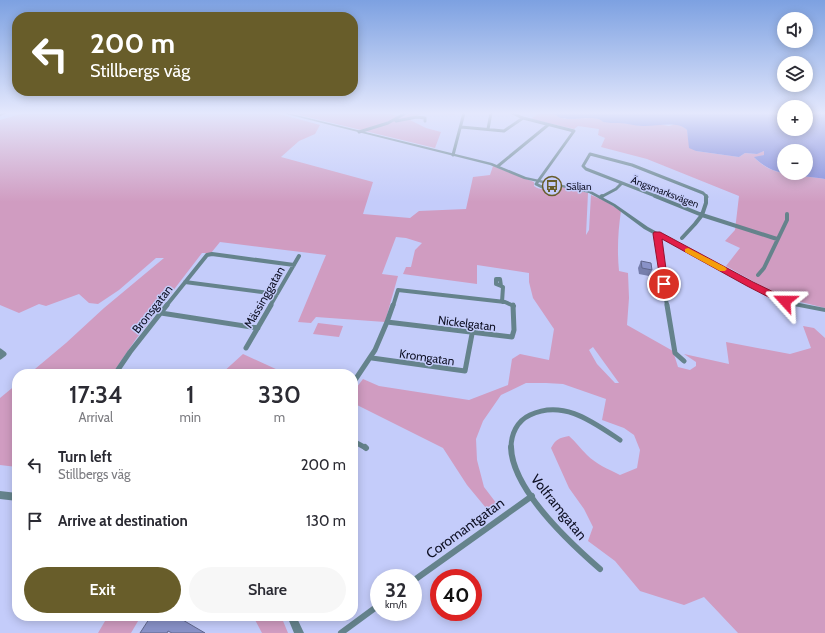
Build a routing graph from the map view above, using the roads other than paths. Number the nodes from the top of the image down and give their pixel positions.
1 (402, 143) edge
2 (456, 143) edge
3 (527, 143) edge
4 (566, 143) edge
5 (453, 155) junction
6 (498, 166) junction
7 (538, 181) junction
8 (622, 183) junction
9 (601, 197) junction
10 (787, 214) dead end
11 (703, 215) junction
12 (657, 234) junction
13 (682, 238) dead end
14 (777, 239) junction
15 (299, 256) dead end
16 (294, 265) junction
17 (758, 275) dead end
18 (185, 282) junction
19 (501, 286) dead end
20 (277, 294) junction
21 (502, 302) junction
22 (825, 310) edge
23 (161, 313) junction
24 (388, 322) junction
25 (258, 328) junction
26 (472, 334) junction
27 (246, 348) dead end
28 (372, 358) junction
29 (684, 361) dead end
30 (119, 369) edge
31 (358, 376) edge
32 (620, 440) dead end
33 (358, 444) edge
34 (366, 448) dead end
35 (0, 495) edge
36 (12, 496) edge
37 (532, 496) junction
38 (600, 569) dead end
39 (422, 575) edge
40 (370, 612) edge
41 (358, 620) edge
42 (293, 621) edge
43 (357, 621) edge
44 (299, 633) edge
45 (341, 633) edge

1 - 5 street
2 - 5 street
3 - 6 street
4 - 7 street
5 - 6 street
6 - 7 street
7 - 9 street
8 - 9 street, Ängsmarksvägen
8 - 11 street, Ängsmarksvägen
8 - 11 street
9 - 12 street
10 - 14 street
11 - 13 street
11 - 14 street, Ängsmarksvägen
12 - 22 street
12 - 29 street
14 - 17 street
15 - 16 street, Mässinggatan
16 - 18 street, Bronsgatan
16 - 20 street, Mässinggatan
18 - 20 street
18 - 23 street, Bronsgatan
19 - 21 street
20 - 25 street, Mässinggatan
21 - 24 street
21 - 26 street, Nickelgatan
23 - 25 street
23 - 30 street, Bronsgatan
24 - 26 street, Nickelgatan
24 - 28 street
25 - 27 street, Mässinggatan
26 - 28 street, Kromgatan
28 - 31 street
32 - 37 street, Volframgatan
33 - 34 street
35 - 36 street
37 - 38 street, Volframgatan
37 - 39 street, Coromantgatan
40 - 41 street
42 - 44 street
43 - 45 street

